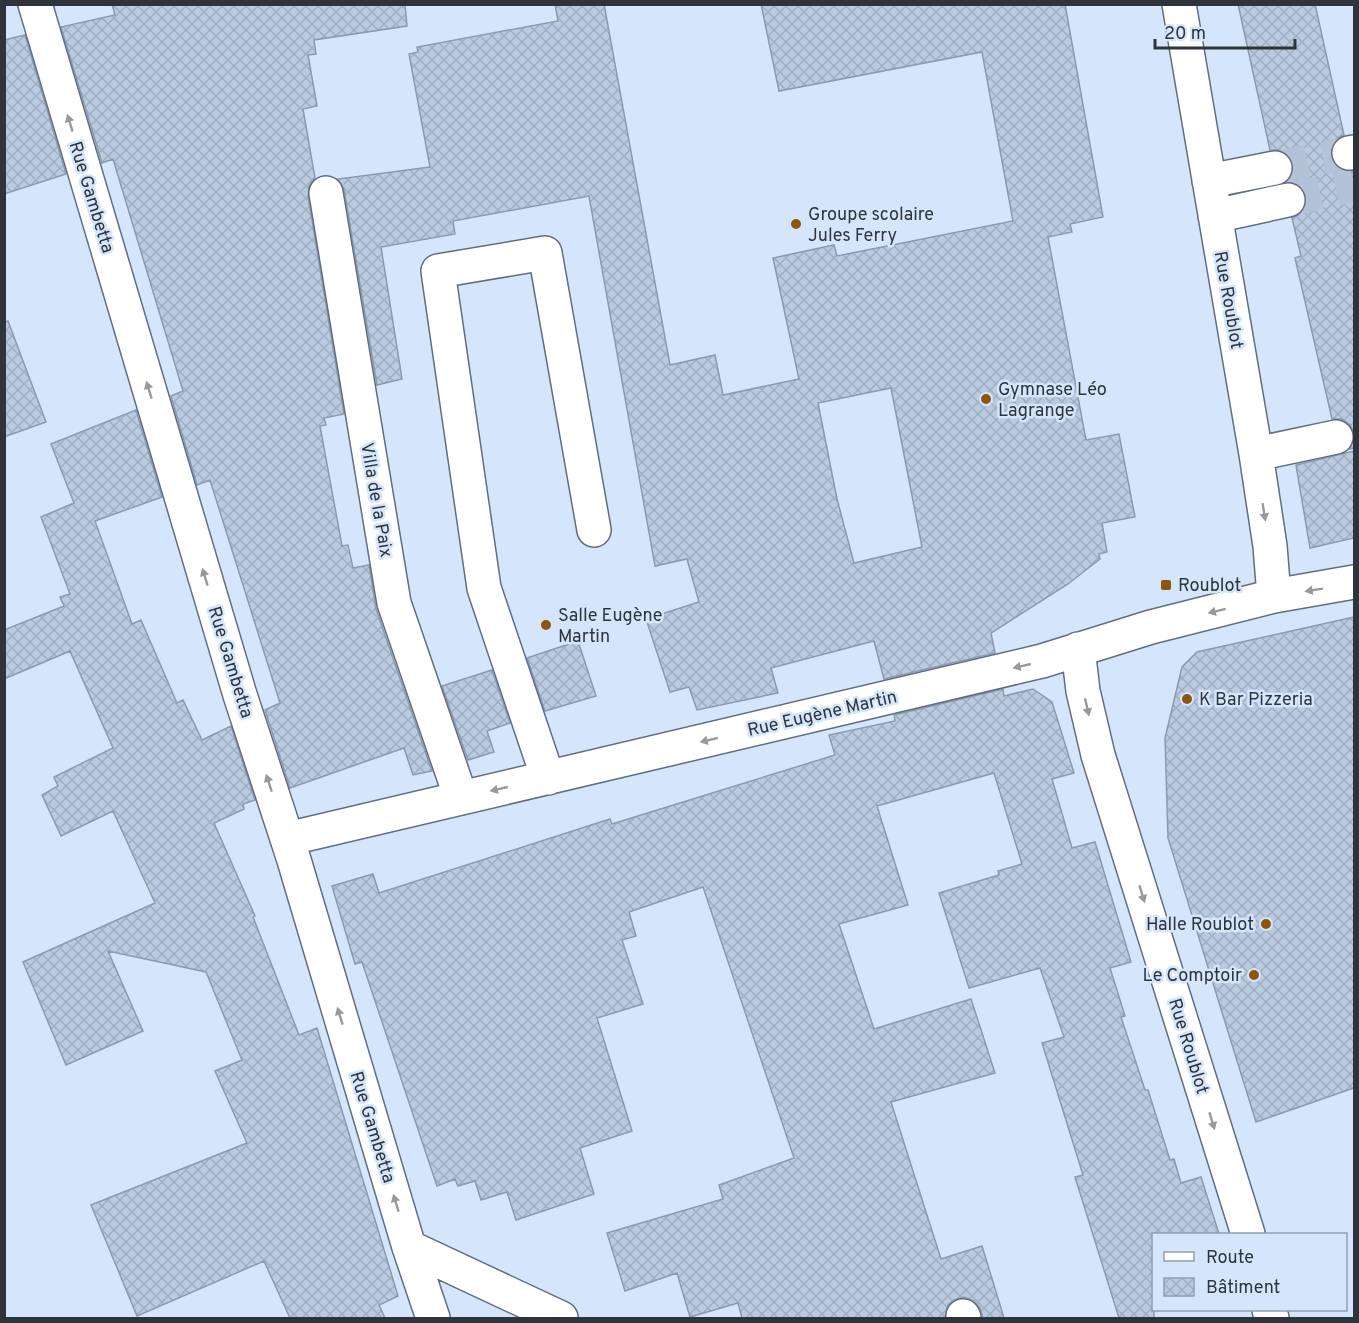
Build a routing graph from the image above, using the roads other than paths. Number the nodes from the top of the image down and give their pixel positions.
1 (35, 4) edge
2 (1179, 4) edge
3 (1275, 168) tunnel mouth
4 (1209, 182) junction
5 (326, 194) dead end
6 (1288, 200) tunnel mouth
7 (1215, 216) junction
8 (1336, 437) dead end
9 (1256, 454) junction
10 (594, 530) dead end
11 (1354, 582) edge
12 (1274, 596) junction
13 (1078, 649) junction
14 (548, 778) junction
15 (461, 798) junction
16 (287, 839) junction
17 (1248, 1233) edge
18 (409, 1247) junction
19 (433, 1318) edge
20 (561, 1318) edge

16 -> 1 street, Rue Gambetta
2 - 4 street, Rue Roublot
3 - 4 street
4 - 7 street, Rue Roublot
5 - 15 street, Villa de la Paix
6 - 7 street
7 - 9 street, Rue Roublot
8 - 9 street
9 -> 12 street, Rue Roublot
10 - 14 street
11 -> 12 street, Rue Eugène Martin
12 -> 13 street, Rue Eugène Martin
13 -> 14 street, Rue Eugène Martin
13 -> 17 street, Rue Roublot
14 -> 15 street, Rue Eugène Martin
15 - 16 street, Rue Eugène Martin
18 -> 16 street, Rue Gambetta
18 - 19 street, Rue Gambetta
18 - 20 street

